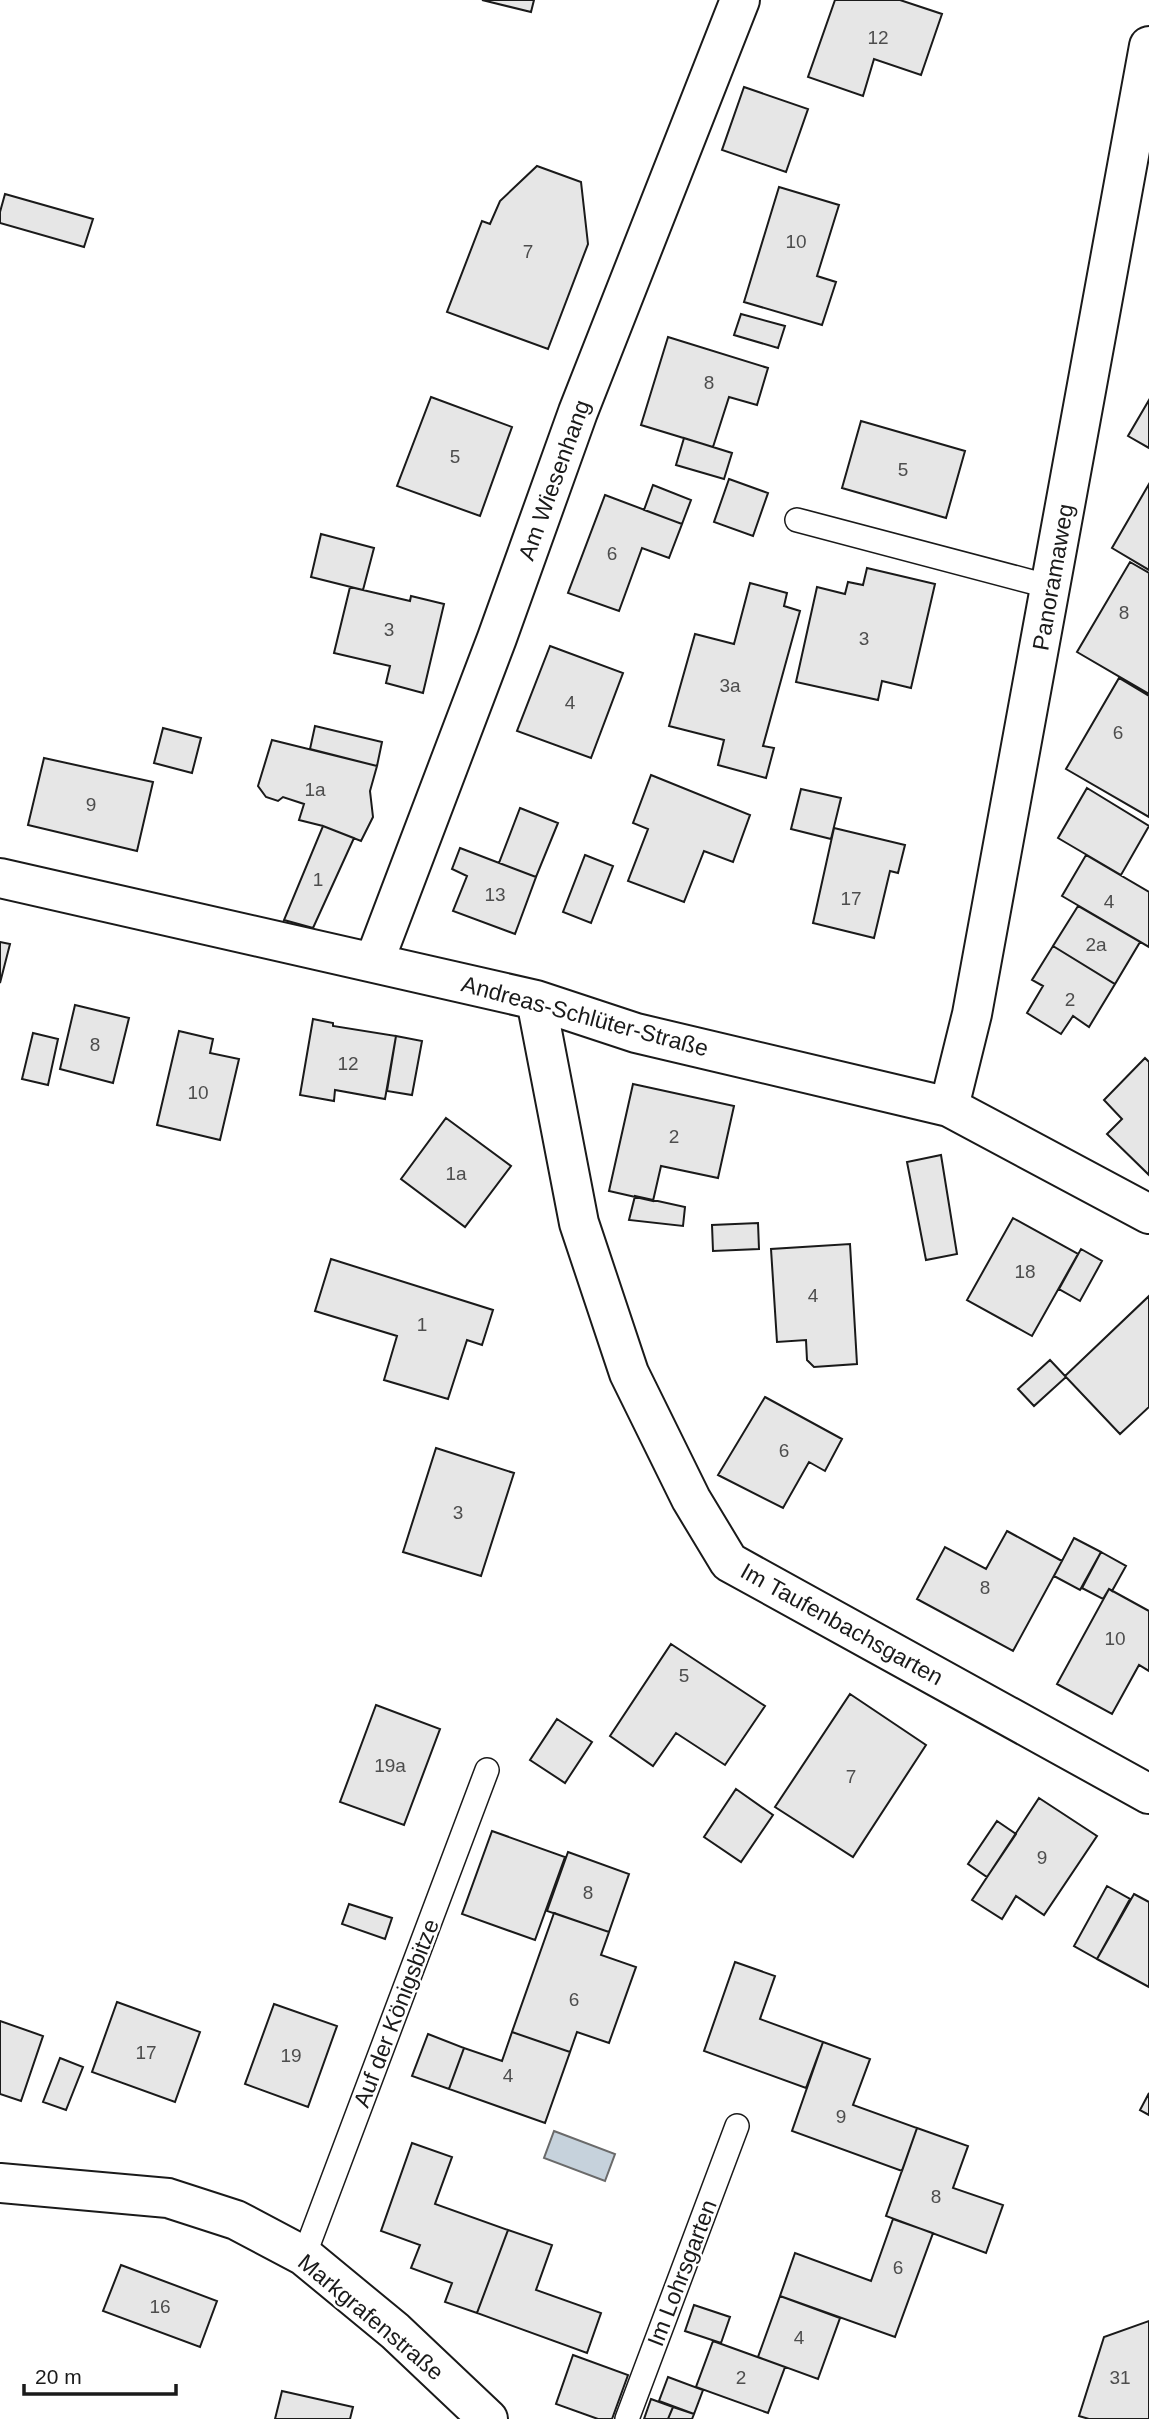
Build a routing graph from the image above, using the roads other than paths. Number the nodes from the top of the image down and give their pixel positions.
1 (740, 0) edge
2 (1149, 46) edge
3 (797, 520) dead end
4 (1051, 587) junction
5 (0, 878) edge
6 (374, 962) junction
7 (536, 1000) junction
8 (949, 1107) junction
9 (1149, 1214) edge
10 (487, 1770) dead end
11 (1149, 1794) edge
12 (737, 2126) dead end
13 (0, 2183) edge
14 (304, 2256) junction
15 (488, 2419) edge
16 (627, 2419) edge

1 - 6 street, Am Wiesenhang
2 - 4 street, Panoramaweg
3 - 4 lane
4 - 8 street, Panoramaweg
5 - 6 street, Andreas-Schlüter-Straße
6 - 7 street, Andreas-Schlüter-Straße
7 - 8 street, Andreas-Schlüter-Straße
7 - 11 street, Im Taufenbachsgarten
8 - 9 street, Andreas-Schlüter-Straße
10 - 14 lane, Auf der Königsbitze
12 - 16 lane, Im Lohrsgarten
13 - 14 street, Markgrafenstraße
14 - 15 street, Markgrafenstraße

